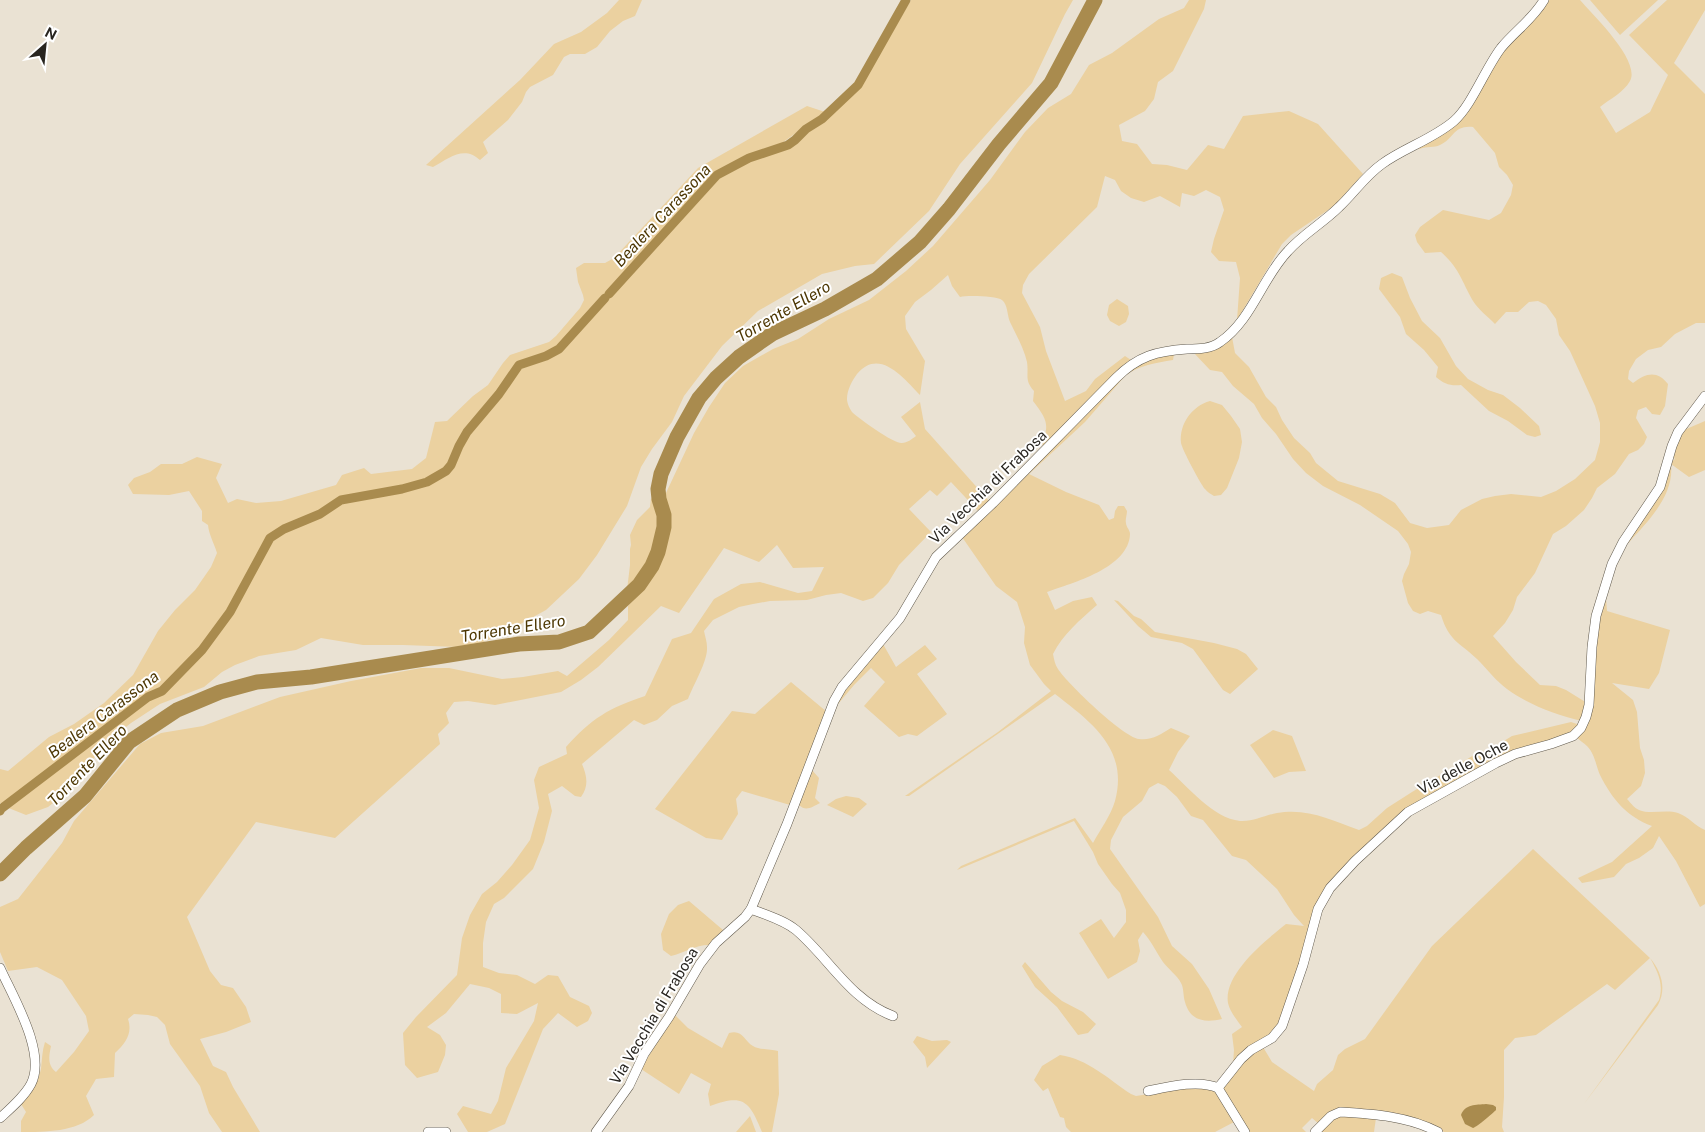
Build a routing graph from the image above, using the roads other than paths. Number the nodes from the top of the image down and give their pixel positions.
1 (1544, 0) edge
2 (1705, 396) edge
3 (751, 909) junction
4 (0, 968) edge
5 (893, 1016) dead end
6 (1218, 1088) junction
7 (1148, 1091) dead end
8 (0, 1118) edge
9 (428, 1132) edge
10 (446, 1132) edge
11 (596, 1132) edge
12 (1245, 1132) edge
13 (1315, 1132) edge
14 (1438, 1132) edge

1 - 3 street, Via Vecchia di Frabosa
2 - 6 street, Via delle Oche
3 - 5 street
3 - 11 street, Via Vecchia di Frabosa
4 - 8 street
6 - 7 street
6 - 12 street
9 - 10 street
13 - 14 street

